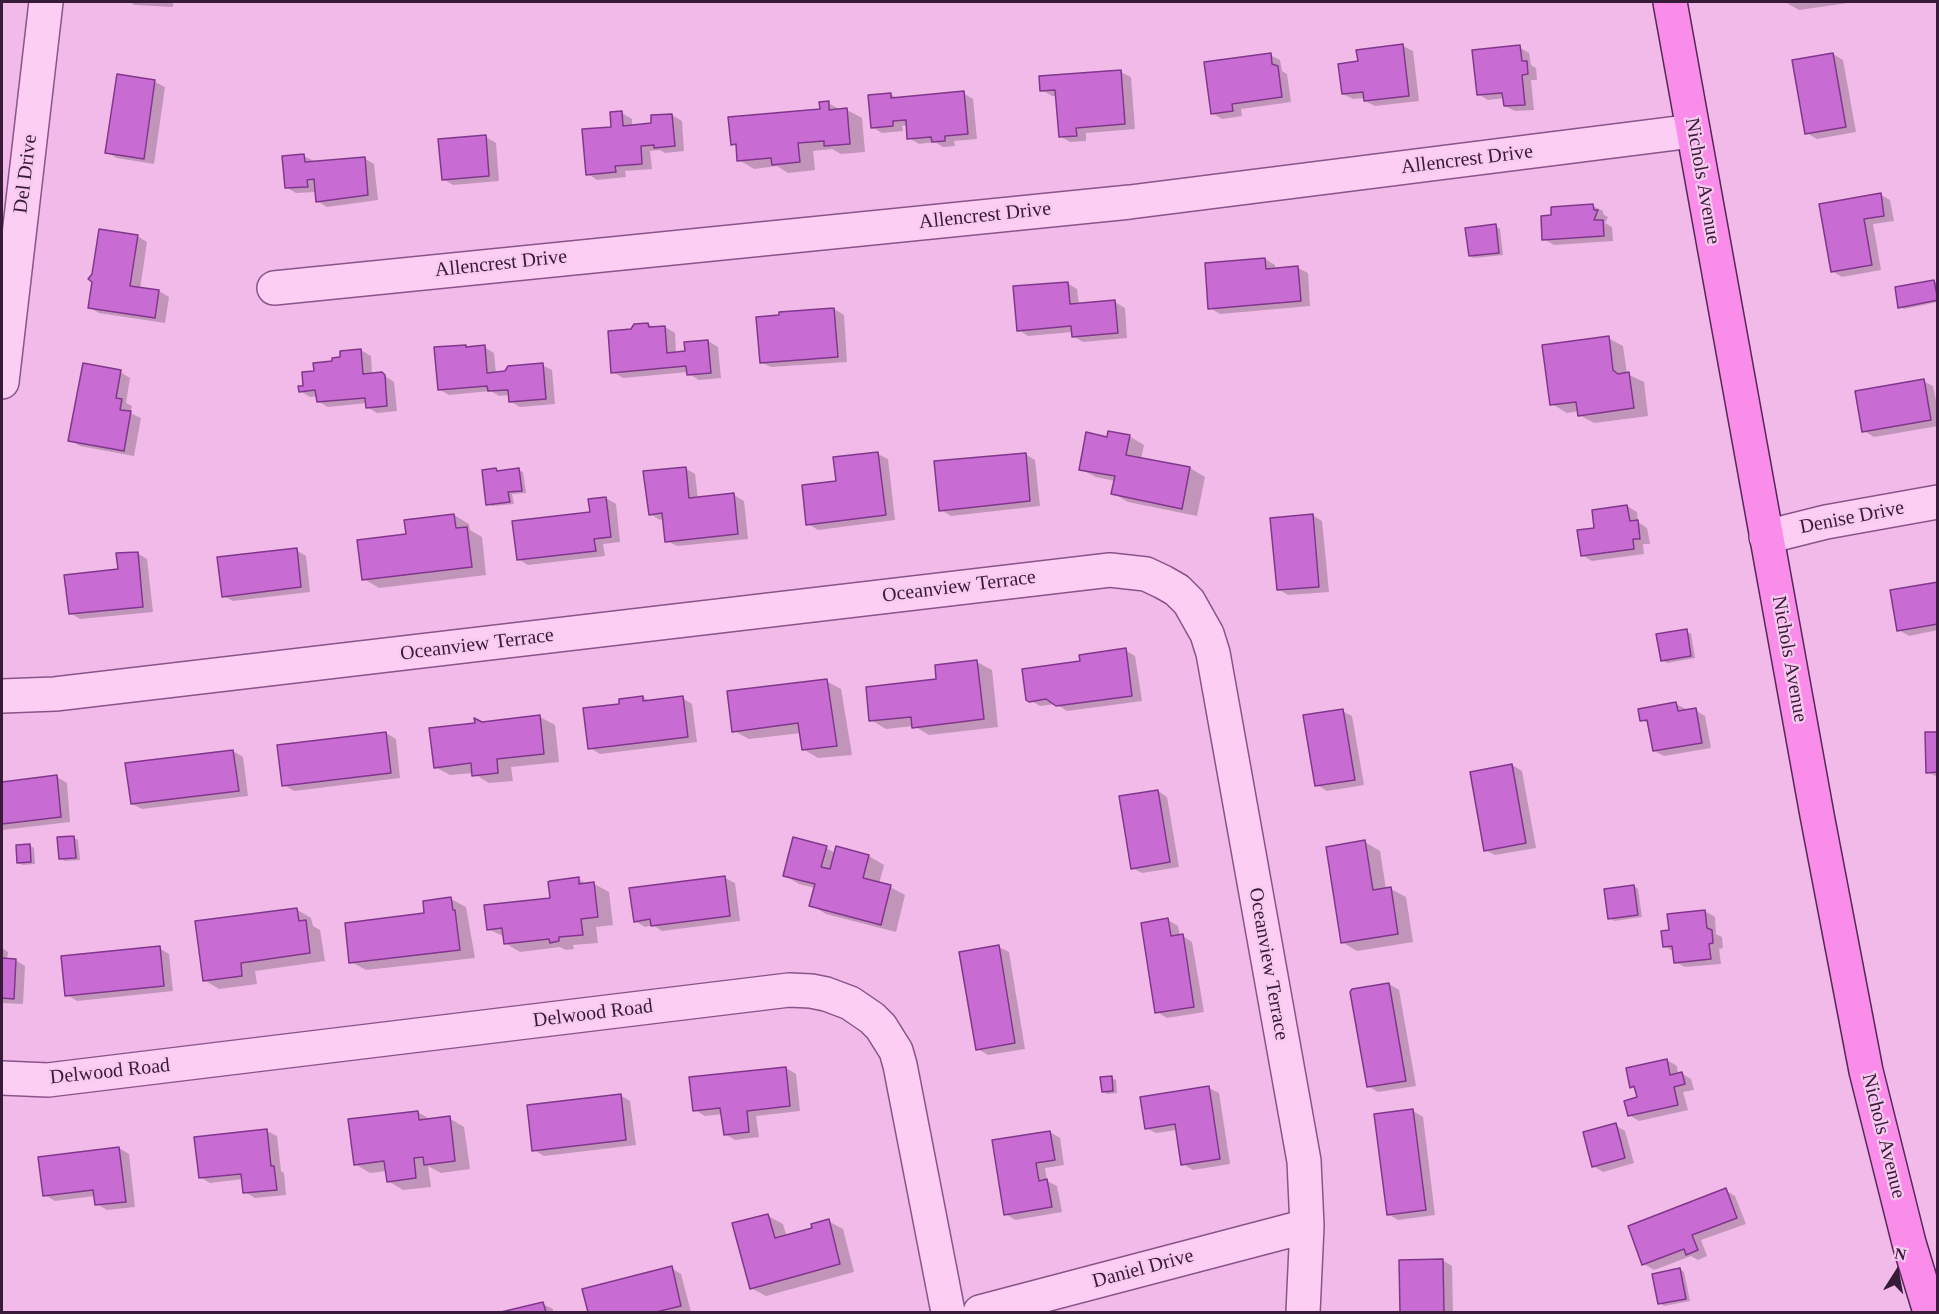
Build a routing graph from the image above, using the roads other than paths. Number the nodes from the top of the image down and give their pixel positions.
1 (46, 2) edge
2 (1670, 2) edge
3 (1693, 131) junction
4 (274, 288) dead end
5 (2, 382) edge
6 (1938, 502) edge
7 (1766, 537) junction
8 (2, 696) edge
9 (2, 1078) edge
10 (1307, 1226) junction
11 (948, 1312) edge
12 (980, 1312) edge
13 (1303, 1312) edge
14 (1930, 1312) edge

1 - 5 street, Del Drive
2 - 3 main road, Nichols Avenue
3 - 4 street, Allencrest Drive
3 - 7 main road, Nichols Avenue
6 - 7 street, Denise Drive
7 - 14 main road, Nichols Avenue
8 - 10 street, Oceanview Terrace
9 - 11 street, Delwood Road
10 - 12 street, Daniel Drive
10 - 13 street, Oceanview Terrace

